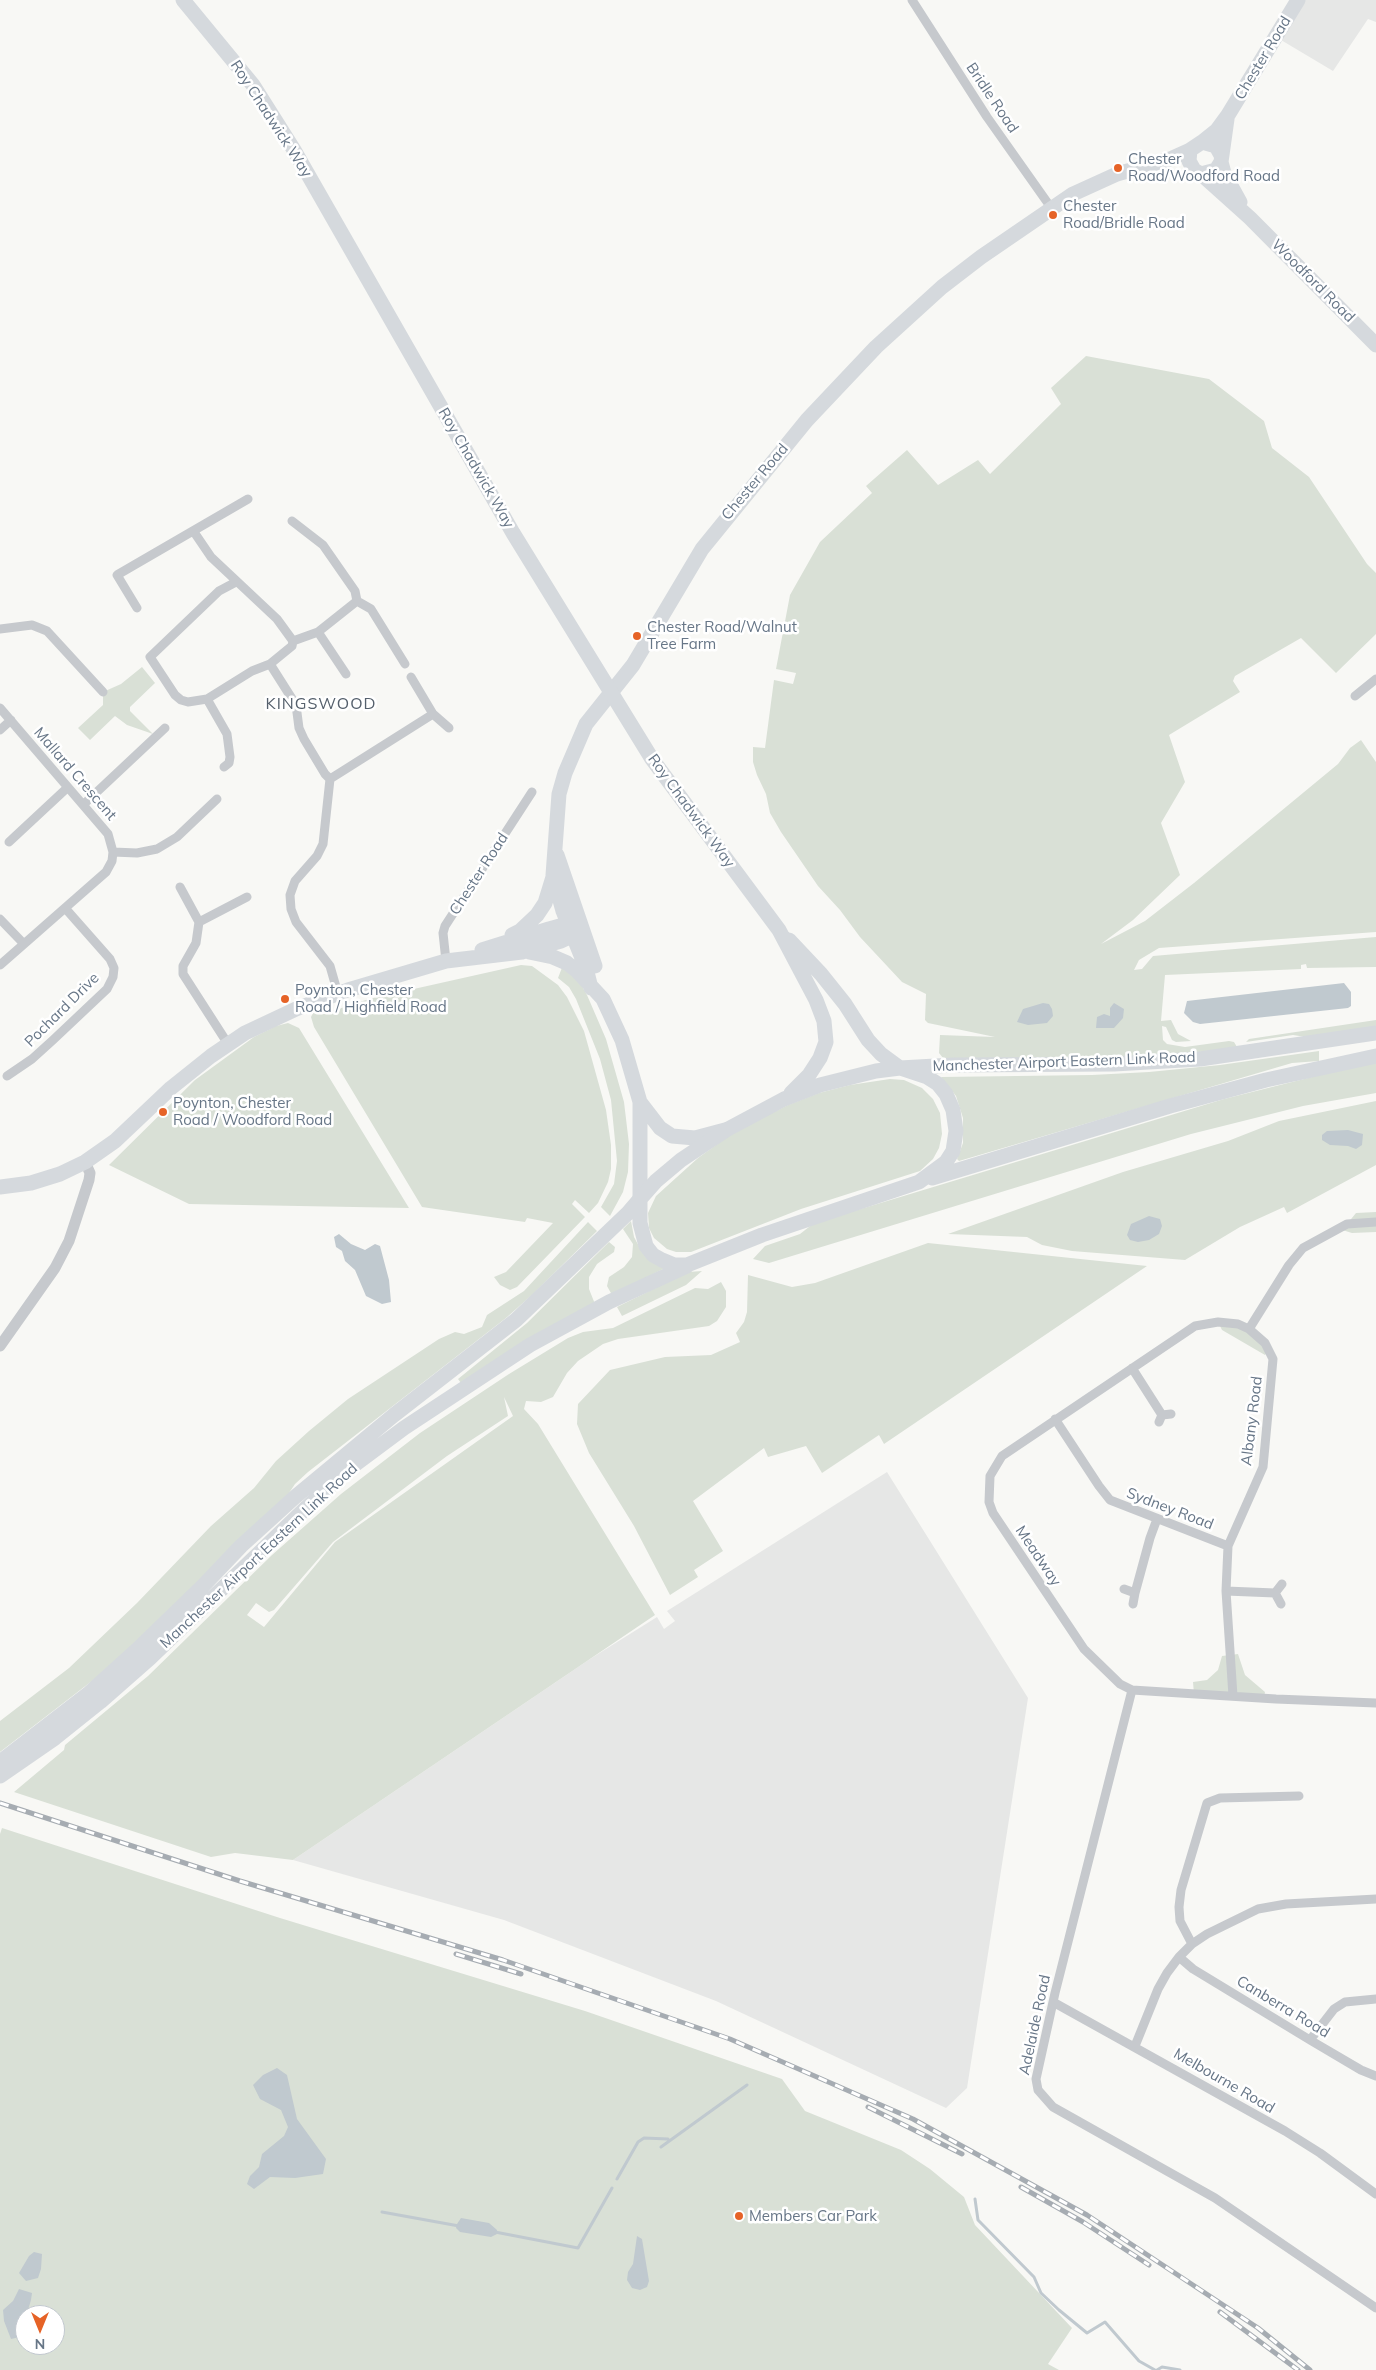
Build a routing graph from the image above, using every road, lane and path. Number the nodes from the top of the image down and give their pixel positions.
1 (183, 0) edge
2 (912, 0) edge
3 (1298, 0) edge
4 (1228, 115) junction
5 (1196, 146) junction
6 (1221, 158) junction
7 (1141, 168) junction
8 (1198, 172) junction
9 (1052, 209) junction
10 (1250, 218) junction
11 (1376, 345) edge
12 (248, 499) dead end
13 (292, 521) dead end
14 (194, 532) junction
15 (236, 582) junction
16 (356, 601) junction
17 (137, 608) dead end
18 (0, 629) edge
19 (318, 632) junction
20 (293, 641) junction
21 (270, 664) junction
22 (405, 664) dead end
23 (346, 674) dead end
24 (411, 677) dead end
25 (1376, 678) edge
26 (103, 692) dead end
27 (1355, 696) dead end
28 (207, 699) junction
29 (0, 708) edge
30 (433, 714) junction
31 (11, 720) junction
32 (165, 728) dead end
33 (449, 728) dead end
34 (0, 730) edge
35 (224, 767) dead end
36 (330, 778) junction
37 (67, 788) junction
38 (532, 792) dead end
39 (217, 799) dead end
40 (84, 804) junction
41 (9, 842) dead end
42 (555, 849) junction
43 (114, 852) junction
44 (553, 875) junction
45 (180, 887) dead end
46 (247, 897) dead end
47 (65, 908) junction
48 (0, 919) edge
49 (199, 922) junction
50 (573, 929) junction
51 (779, 930) junction
52 (24, 944) junction
53 (486, 948) junction
54 (522, 952) junction
55 (452, 960) junction
56 (0, 965) edge
57 (591, 988) junction
58 (338, 994) junction
59 (603, 1000) junction
60 (845, 1004) junction
61 (1376, 1033) edge
62 (228, 1044) junction
63 (1376, 1056) edge
64 (936, 1066) junction
65 (900, 1068) junction
66 (7, 1076) dead end
67 (784, 1099) junction
68 (640, 1102) junction
69 (726, 1130) junction
70 (85, 1162) junction
71 (919, 1182) junction
72 (0, 1187) edge
73 (640, 1199) junction
74 (1376, 1222) edge
75 (687, 1265) junction
76 (1249, 1329) junction
77 (0, 1346) edge
78 (1132, 1368) junction
79 (1164, 1417) dead end
80 (1056, 1419) junction
81 (1157, 1519) junction
82 (1228, 1546) junction
83 (1282, 1584) dead end
84 (1124, 1589) dead end
85 (1226, 1591) junction
86 (1135, 1593) junction
87 (1275, 1593) junction
88 (1133, 1604) dead end
89 (1281, 1604) dead end
90 (1132, 1690) junction
91 (1233, 1696) junction
92 (1376, 1703) edge
93 (2, 1770) edge
94 (1299, 1796) dead end
95 (1376, 1899) edge
96 (1192, 1944) junction
97 (1178, 1957) junction
98 (1376, 1999) edge
99 (1053, 2002) junction
100 (1310, 2040) junction
101 (1135, 2046) junction
102 (1376, 2076) edge
103 (1376, 2194) edge
104 (1376, 2308) edge

1 - 51 main road, Roy Chadwick Way
2 - 9 street, Bridle Road
3 - 4 main road, Chester Road
4 - 5 main road, Chester Road
4 - 6 main road, Chester Road
5 - 6 main road
5 - 7 main road, Chester Road
5 - 8 main road
6 - 8 main road
6 - 10 main road, Woodford Road
7 - 8 main road, Chester Road
7 - 9 main road, Chester Road
8 - 10 main road, Woodford Road
9 - 42 main road, Chester Road
10 - 11 main road, Woodford Road
12 - 14 street
13 - 16 street
14 - 15 street
14 - 17 street
15 - 20 street
15 - 28 street
16 - 19 street
16 - 22 street
18 - 26 street
19 - 20 street
19 - 23 street
20 - 21 street
21 - 28 street
21 - 36 street
24 - 30 street
25 - 27 street
28 - 35 street
29 - 31 street, Mallard Crescent
30 - 33 street
30 - 36 street
31 - 34 street
31 - 37 street, Mallard Crescent
32 - 40 street
36 - 58 street
37 - 40 street, Mallard Crescent
37 - 41 street
38 - 55 street, Chester Road
39 - 43 street
40 - 43 street, Mallard Crescent
42 - 44 main road, Chester Road
42 - 50 main road
43 - 47 street
44 - 50 main road, Chester Road
44 - 53 main road
45 - 49 street
46 - 49 street
47 - 52 street
47 - 66 street, Pochard Drive
48 - 52 street
49 - 62 street
50 - 53 main road
50 - 54 main road
50 - 57 main road, Chester Road
50 - 59 main road
51 - 60 main road, Roy Chadwick Way
51 - 67 main road, Roy Chadwick Way
52 - 56 street
53 - 55 main road
54 - 55 main road
54 - 57 main road
55 - 58 main road
57 - 59 main road, Chester Road
58 - 62 main road
59 - 68 main road, Chester Road
60 - 64 main road, Roy Chadwick Way
60 - 65 main road, Roy Chadwick Way
61 - 64 main road, Manchester Airport Eastern Link Road
62 - 70 main road
63 - 71 main road
64 - 65 main road, Manchester Airport Eastern Link Road
65 - 67 main road, Manchester Airport Eastern Link Road
65 - 71 main road
67 - 69 main road
68 - 69 main road, Chester Road
68 - 73 main road, Chester Road
69 - 73 main road, Manchester Airport Eastern Link Road
70 - 72 main road
70 - 77 street
71 - 75 main road, Manchester Airport Eastern Link Road
73 - 75 main road, Chester Road
73 - 93 main road, Manchester Airport Eastern Link Road
74 - 76 street
75 - 93 main road, Manchester Airport Eastern Link Road
76 - 78 street, Meadway
76 - 82 street, Albany Road
78 - 79 street
78 - 80 street, Meadway
80 - 81 street, Sydney Road
80 - 90 street, Meadway
81 - 82 street, Sydney Road
81 - 86 street
82 - 85 street, Albany Road
83 - 87 street
84 - 86 street
85 - 87 street
85 - 91 street, Albany Road
86 - 88 street
87 - 89 street
90 - 91 street
90 - 99 street, Adelaide Road
91 - 92 street
94 - 96 street
95 - 96 street
96 - 97 street
97 - 100 street, Canberra Road
97 - 101 street
98 - 100 street
99 - 101 street, Melbourne Road
99 - 104 street, Adelaide Road
100 - 102 street, Canberra Road
101 - 103 street, Melbourne Road

